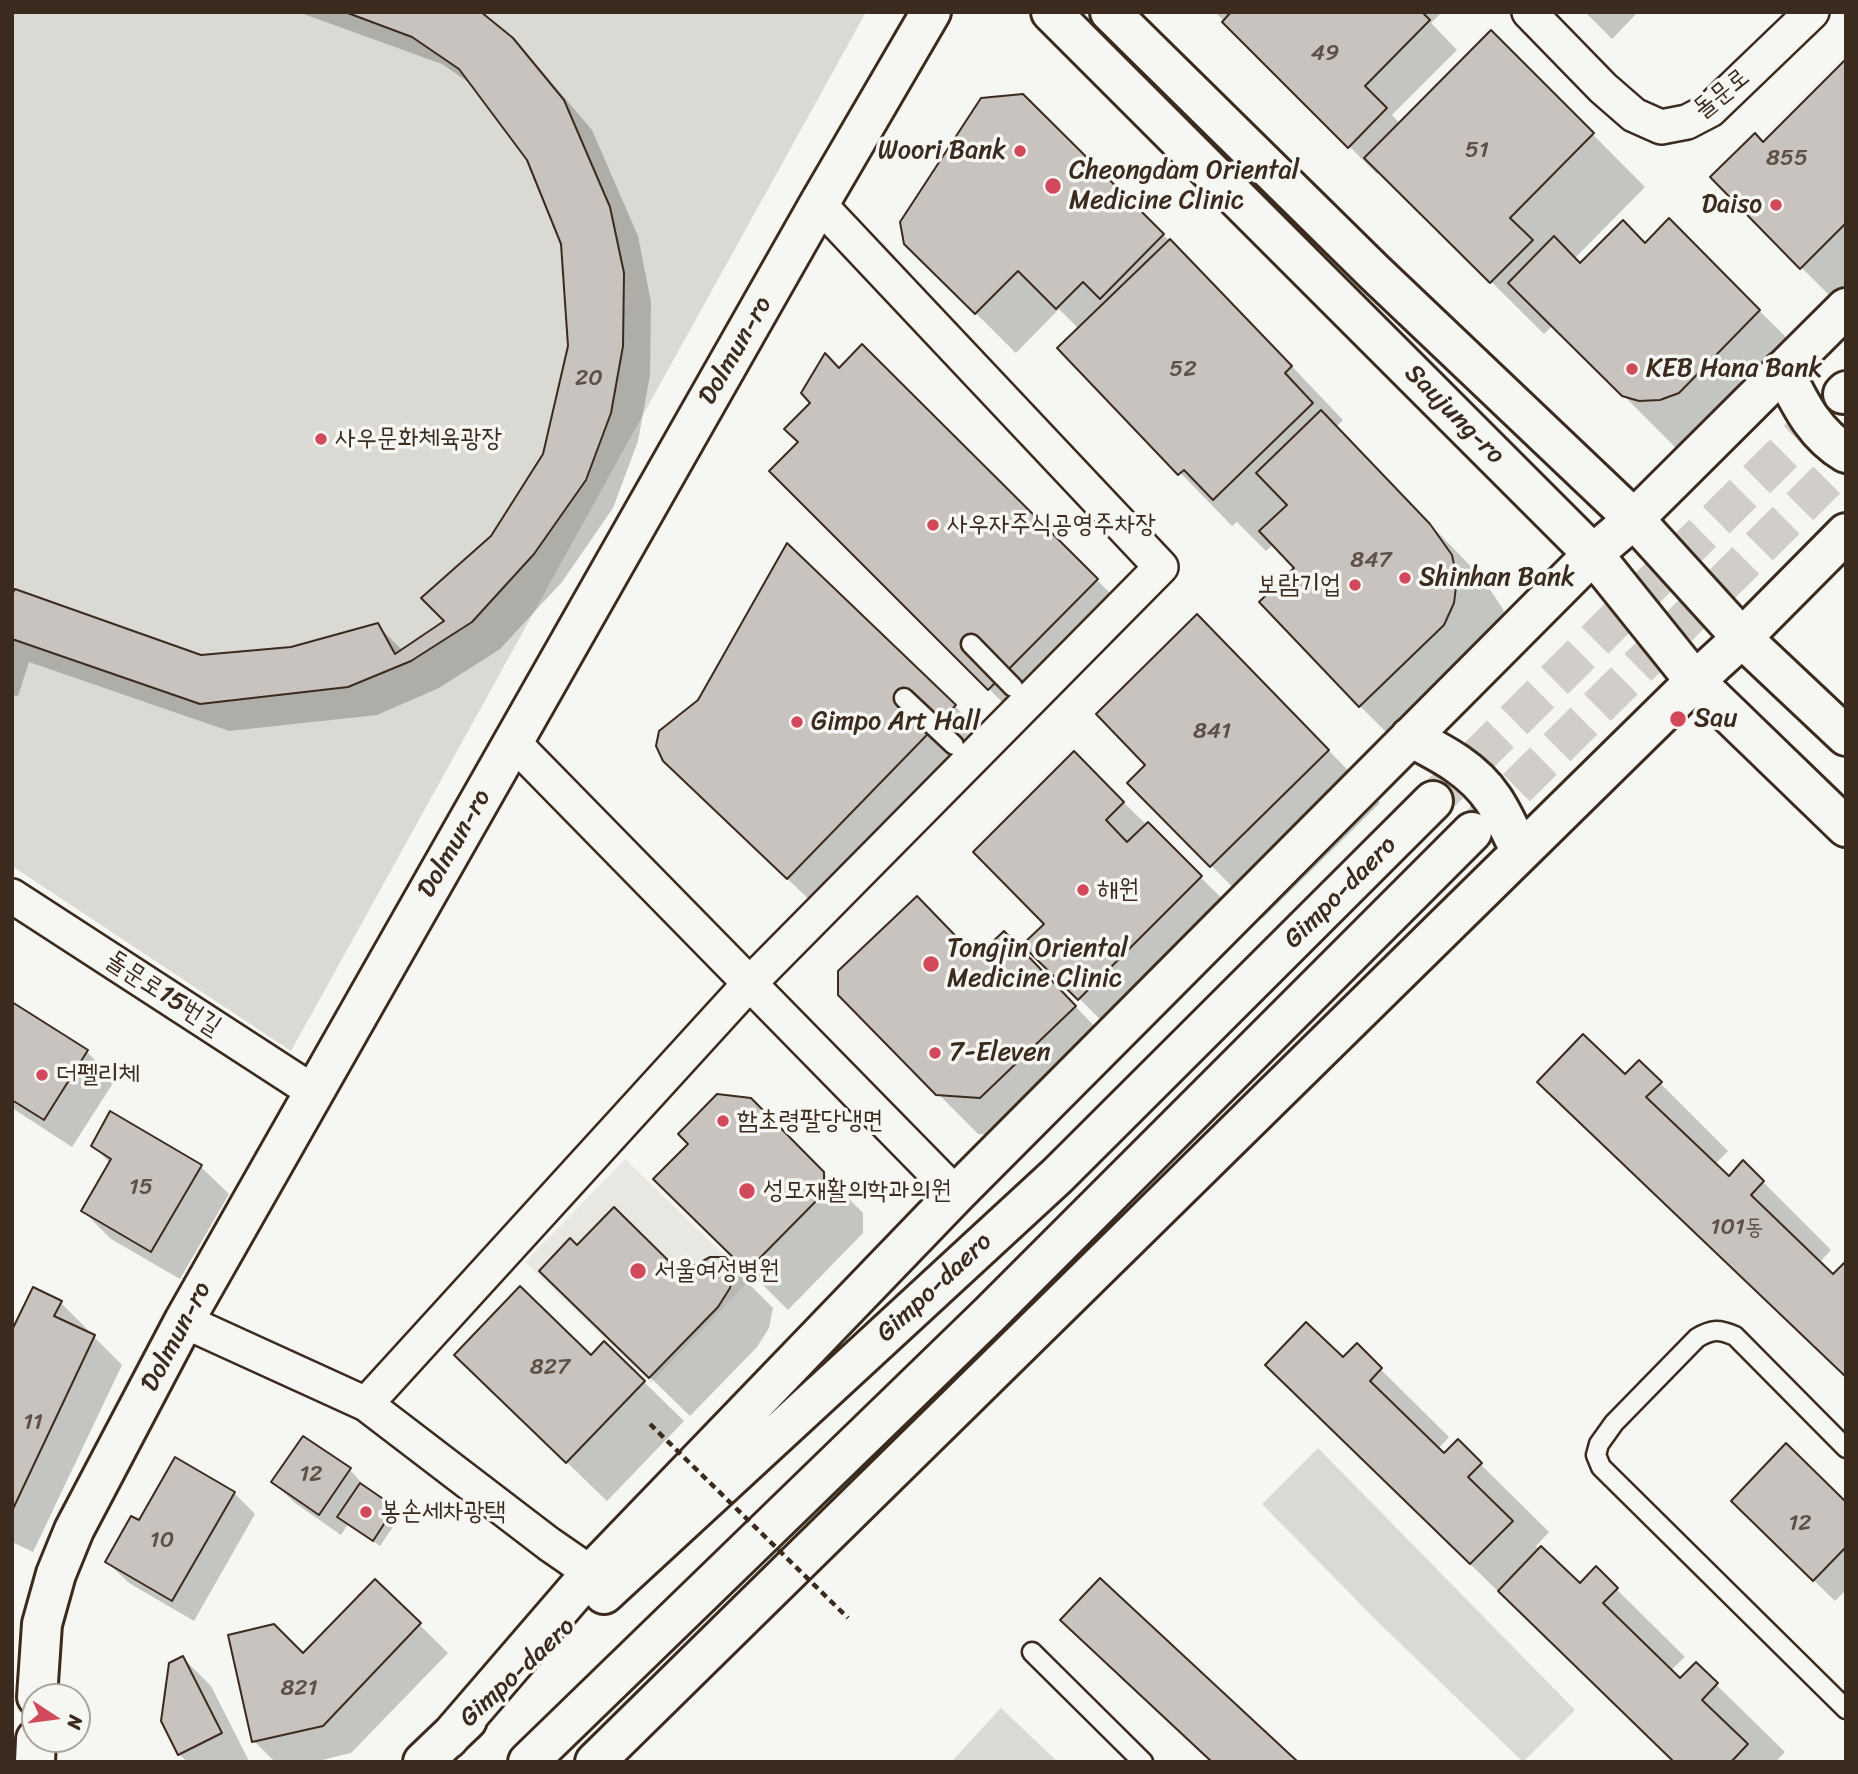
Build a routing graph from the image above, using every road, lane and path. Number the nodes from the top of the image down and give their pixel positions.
1 (931, 12) edge
2 (1051, 12) edge
3 (1110, 12) edge
4 (1529, 12) edge
5 (1812, 12) edge
6 (819, 204) junction
7 (1846, 307) edge
8 (1783, 370) junction
9 (1846, 453) edge
10 (1634, 519) junction
11 (1846, 533) edge
12 (1592, 554) junction
13 (1742, 638) junction
14 (971, 644) dead end
15 (1695, 681) junction
16 (1013, 687) dead end
17 (904, 698) dead end
18 (1846, 736) edge
19 (1410, 737) junction
20 (513, 742) junction
21 (954, 744) dead end
22 (1433, 801) tunnel mouth
23 (1846, 827) edge
24 (1472, 832) tunnel mouth
25 (1521, 852) junction
26 (12, 896) edge
27 (748, 984) junction
28 (314, 1093) junction
29 (956, 1194) junction
30 (184, 1321) junction
31 (366, 1404) junction
32 (650, 1424) dead end
33 (1846, 1448) edge
34 (591, 1573) junction
35 (848, 1618) dead end
36 (1031, 1652) dead end
37 (38, 1683) edge
38 (1846, 1709) edge
39 (435, 1750) edge
40 (528, 1762) edge
41 (595, 1762) edge
42 (1143, 1762) edge

1 - 6 main road, Dolmun-ro
2 - 12 main road, Saujung-ro
3 - 10 main road, Saujung-ro
4 - 5 street, 돌문로
6 - 20 main road, Dolmun-ro
6 - 27 street
7 - 8 main road
8 - 9 main road
8 - 10 main road
10 - 12 main road
10 - 13 main road, Saujung-ro
11 - 13 main road
12 - 15 main road, Saujung-ro
12 - 19 main road
13 - 15 main road
13 - 18 main road, Saujung-ro
14 - 16 lane
15 - 23 main road, Saujung-ro
15 - 25 main road
17 - 21 lane
19 - 25 main road
19 - 29 main road
20 - 27 street
20 - 28 main road, Dolmun-ro
22 - 39 main road, Gimpo-daero
24 - 40 main road, Gimpo-daero
25 - 41 main road
26 - 28 street, 돌문로15번길
27 - 29 street
27 - 31 street
28 - 30 main road, Dolmun-ro
29 - 34 main road
30 - 31 street
30 - 37 main road, Dolmun-ro
31 - 34 street
32 - 35 path, bridge
33 - 38 lane
34 - 39 main road
36 - 42 lane

